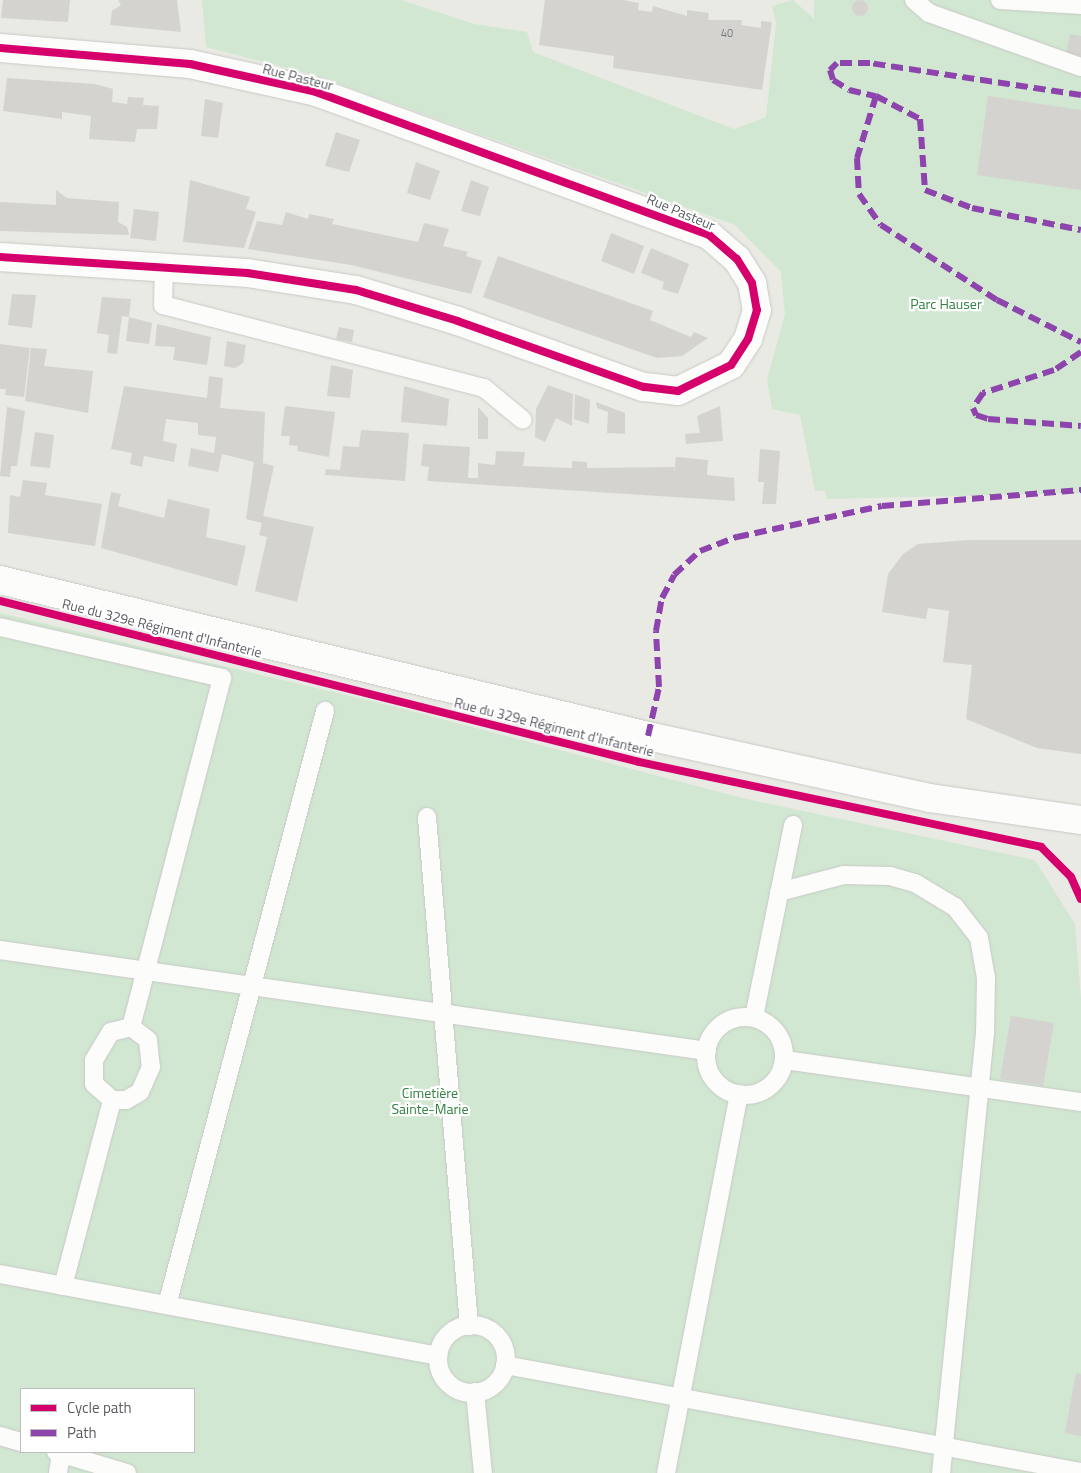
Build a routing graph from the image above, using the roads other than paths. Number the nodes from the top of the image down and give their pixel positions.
1 (914, 0) edge
2 (1000, 0) edge
3 (1081, 5) edge
4 (0, 48) edge
5 (1081, 68) edge
6 (0, 257) edge
7 (164, 265) junction
8 (524, 420) dead end
9 (0, 580) edge
10 (0, 626) edge
11 (325, 711) dead end
12 (427, 817) dead end
13 (1081, 820) edge
14 (793, 825) dead end
15 (779, 892) junction
16 (0, 950) edge
17 (143, 970) junction
18 (252, 985) junction
19 (446, 1013) junction
20 (754, 1017) junction
21 (131, 1027) junction
22 (707, 1051) junction
23 (785, 1060) junction
24 (977, 1087) junction
25 (739, 1094) junction
26 (112, 1100) junction
27 (1081, 1102) edge
28 (0, 1274) edge
29 (63, 1286) junction
30 (167, 1305) junction
31 (469, 1326) junction
32 (438, 1356) junction
33 (505, 1365) junction
34 (475, 1392) junction
35 (680, 1397) junction
36 (0, 1436) edge
37 (20, 1442) edge
38 (944, 1446) junction
39 (58, 1453) edge
40 (1081, 1472) edge
41 (58, 1473) edge
42 (127, 1473) edge
43 (483, 1473) edge
44 (666, 1473) edge
45 (941, 1473) edge

1 - 5 lane
2 - 3 lane
4 - 7 street, Rue Pasteur
6 - 7 street, Rue Pasteur
7 - 8 lane
9 - 13 street, Rue du 329e Régiment d'Infanterie
10 - 17 lane
11 - 18 lane
12 - 19 lane
14 - 15 lane
15 - 20 lane
15 - 24 lane
16 - 17 lane
17 - 18 lane
17 - 21 lane
18 - 19 lane
18 - 30 lane
19 - 22 lane
19 - 31 lane
20 - 22 lane
20 - 23 lane
21 - 26 lane
21 - 26 lane
22 - 25 lane
23 - 24 lane
23 - 25 lane
24 - 27 lane
24 - 38 lane
25 - 35 lane
26 - 29 lane
28 - 29 lane
29 - 30 lane
30 - 32 lane
31 - 32 lane
31 - 33 lane
32 - 34 lane
33 - 34 lane
33 - 35 lane
34 - 43 lane
35 - 38 lane
35 - 44 lane
36 - 37 lane
38 - 40 lane
38 - 45 lane
39 - 41 lane
39 - 42 lane

